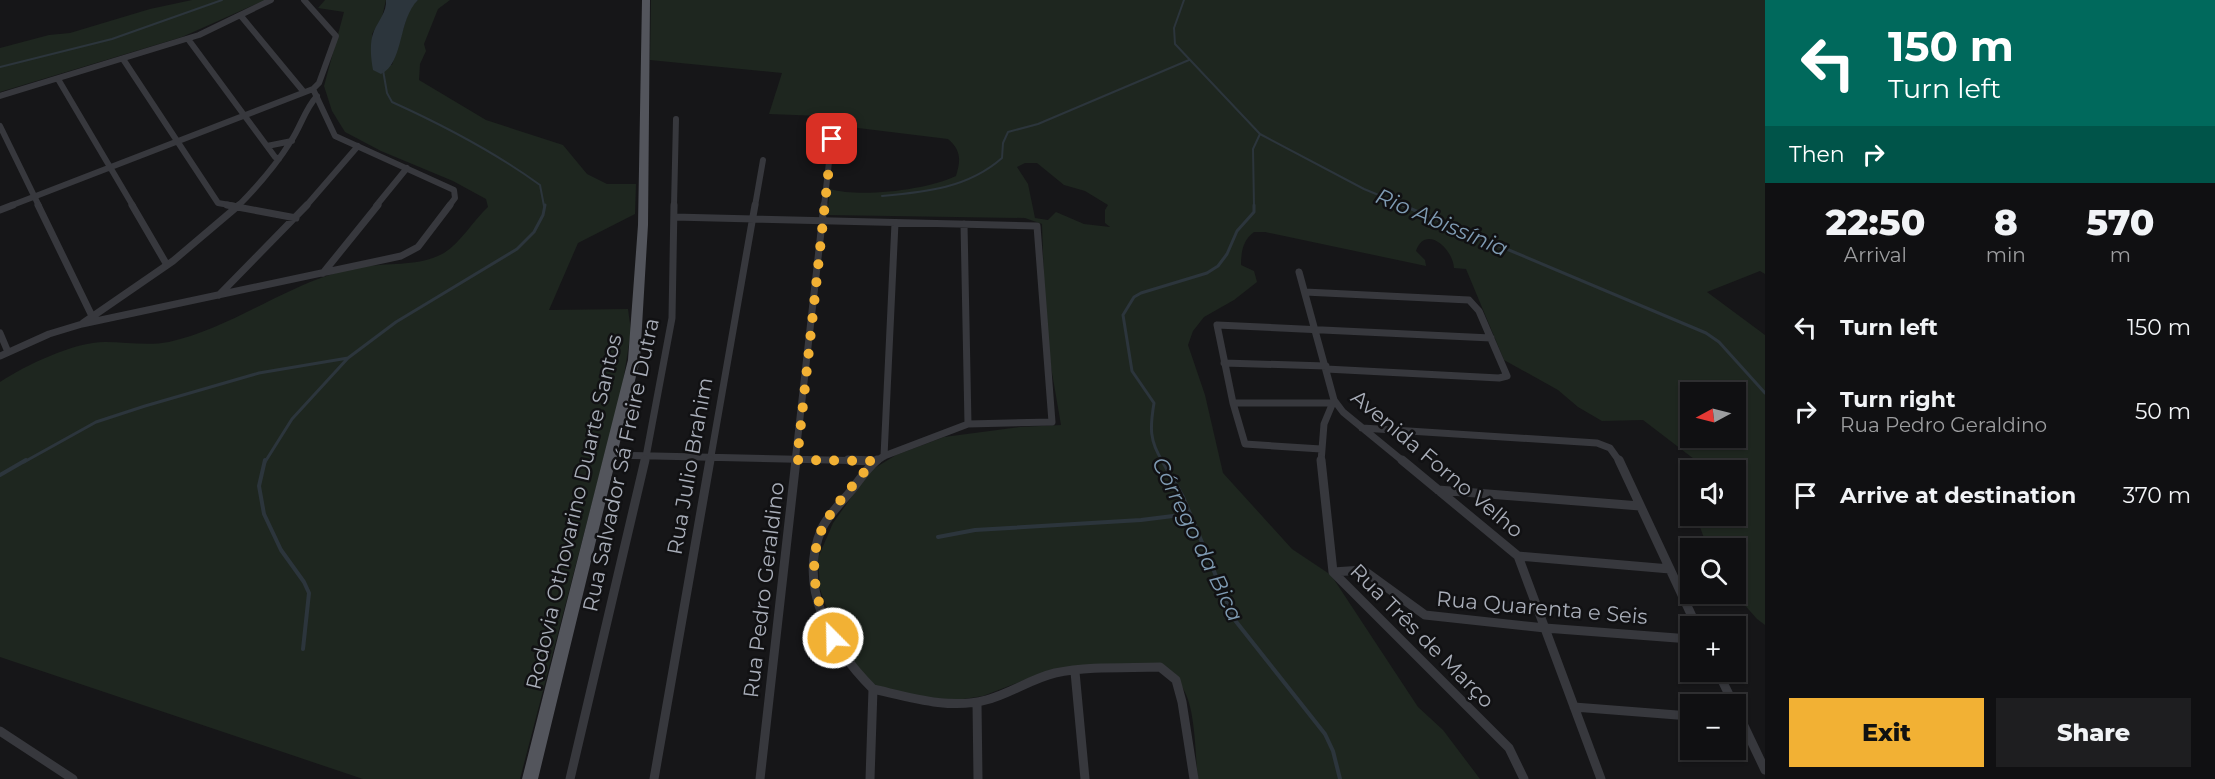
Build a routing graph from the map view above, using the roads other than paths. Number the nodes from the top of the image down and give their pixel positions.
1 (271, 0) edge
2 (304, 0) edge
3 (646, 0) edge
4 (241, 16) junction
5 (188, 39) junction
6 (123, 59) junction
7 (58, 79) junction
8 (313, 89) junction
9 (303, 91) junction
10 (0, 96) edge
11 (317, 96) junction
12 (243, 115) junction
13 (315, 115) junction
14 (834, 118) dead end
15 (676, 119) dead end
16 (0, 126) edge
17 (177, 141) junction
18 (292, 141) junction
19 (267, 146) junction
20 (358, 146) junction
21 (279, 159) junction
22 (763, 160) dead end
23 (110, 167) junction
24 (407, 168) junction
25 (34, 196) junction
26 (236, 207) junction
27 (0, 210) edge
28 (674, 217) junction
29 (296, 218) junction
30 (752, 219) junction
31 (823, 221) junction
32 (895, 223) junction
33 (964, 224) junction
34 (167, 265) junction
35 (1299, 272) dead end
36 (323, 273) junction
37 (1305, 292) junction
38 (219, 295) junction
39 (114, 303) junction
40 (92, 314) junction
41 (115, 317) junction
42 (82, 324) junction
43 (1315, 329) junction
44 (0, 333) edge
45 (1491, 338) junction
46 (4, 354) edge
47 (1224, 363) junction
48 (1326, 368) junction
49 (1334, 402) junction
50 (1233, 403) junction
51 (968, 424) junction
52 (1362, 428) junction
53 (1321, 449) junction
54 (611, 455) junction
55 (646, 456) junction
56 (884, 456) junction
57 (710, 457) junction
58 (797, 460) junction
59 (873, 461) junction
60 (1438, 490) junction
61 (1640, 506) junction
62 (1518, 556) junction
63 (1670, 569) junction
64 (1333, 572) junction
65 (1692, 616) edge
66 (1545, 628) junction
67 (1680, 638) edge
68 (1075, 672) junction
69 (873, 689) junction
70 (976, 703) junction
71 (1574, 707) junction
72 (1680, 715) edge
73 (0, 731) edge
74 (1746, 735) edge
75 (1765, 770) edge
76 (73, 779) edge
77 (530, 779) edge
78 (570, 779) edge
79 (654, 779) edge
80 (760, 779) edge
81 (870, 779) edge
82 (978, 779) edge
83 (1085, 779) edge
84 (1194, 779) edge
85 (1524, 779) edge
86 (1601, 779) edge

1 - 4 street
2 - 8 street
3 - 54 main road, Rodovia Othovarino Duarte Santos
4 - 5 street
4 - 9 street
5 - 6 street
5 - 12 street
6 - 7 street
6 - 17 street
7 - 10 street
7 - 23 street
8 - 9 street
8 - 11 street
9 - 12 street
11 - 13 street
11 - 13 street
12 - 17 street
12 - 19 street
13 - 18 street
13 - 20 street
14 - 31 street, Rua Pedro Geraldino
15 - 28 street, Rua Salvador Sá Freire Dutra
16 - 25 street
17 - 23 street
17 - 26 street
18 - 19 street
18 - 21 street
19 - 21 street
20 - 24 street
20 - 29 street
21 - 26 street
22 - 30 street, Rua Julio Brahim
23 - 25 street
23 - 34 street
24 - 36 street
24 - 36 street
25 - 27 street
25 - 40 street
26 - 29 street
26 - 34 street
28 - 30 street
28 - 55 street, Rua Salvador Sá Freire Dutra
29 - 38 street
30 - 31 street
30 - 57 street, Rua Julio Brahim
31 - 32 street
31 - 58 street, Rua Pedro Geraldino
32 - 33 street
32 - 56 street
33 - 51 street
33 - 51 street
34 - 39 street
35 - 37 street, Avenida Forno Velho
36 - 38 street
37 - 43 street, Avenida Forno Velho
37 - 45 street
38 - 41 street
39 - 40 street
39 - 41 street
40 - 42 street
41 - 42 street
42 - 46 street
43 - 45 street
43 - 47 street
43 - 48 street, Avenida Forno Velho
44 - 46 street
45 - 48 street
47 - 48 street
47 - 50 street
48 - 49 street, Avenida Forno Velho
49 - 50 street
49 - 52 street, Avenida Forno Velho
49 - 53 street, Rua Três de Março
50 - 53 street
51 - 56 street
52 - 60 street, Avenida Forno Velho
52 - 61 street
53 - 64 street, Rua Três de Março
54 - 55 street
54 - 77 main road, Rodovia Othovarino Duarte Santos
55 - 57 street
55 - 78 street, Rua Salvador Sá Freire Dutra
56 - 59 street
57 - 58 street
57 - 79 street, Rua Julio Brahim
58 - 59 street
58 - 80 street, Rua Pedro Geraldino
59 - 69 street
60 - 61 street
60 - 62 street, Avenida Forno Velho
61 - 63 street
62 - 63 street
62 - 66 street, Avenida Forno Velho
63 - 65 street
64 - 66 street, Rua Quarenta e Seis
64 - 85 street, Rua Três de Março
66 - 67 street, Rua Quarenta e Seis
66 - 71 street, Avenida Forno Velho
68 - 70 street
68 - 83 street
68 - 84 street
69 - 70 street
69 - 81 street
70 - 82 street
71 - 72 street
71 - 86 street, Avenida Forno Velho
73 - 76 street
74 - 75 street

